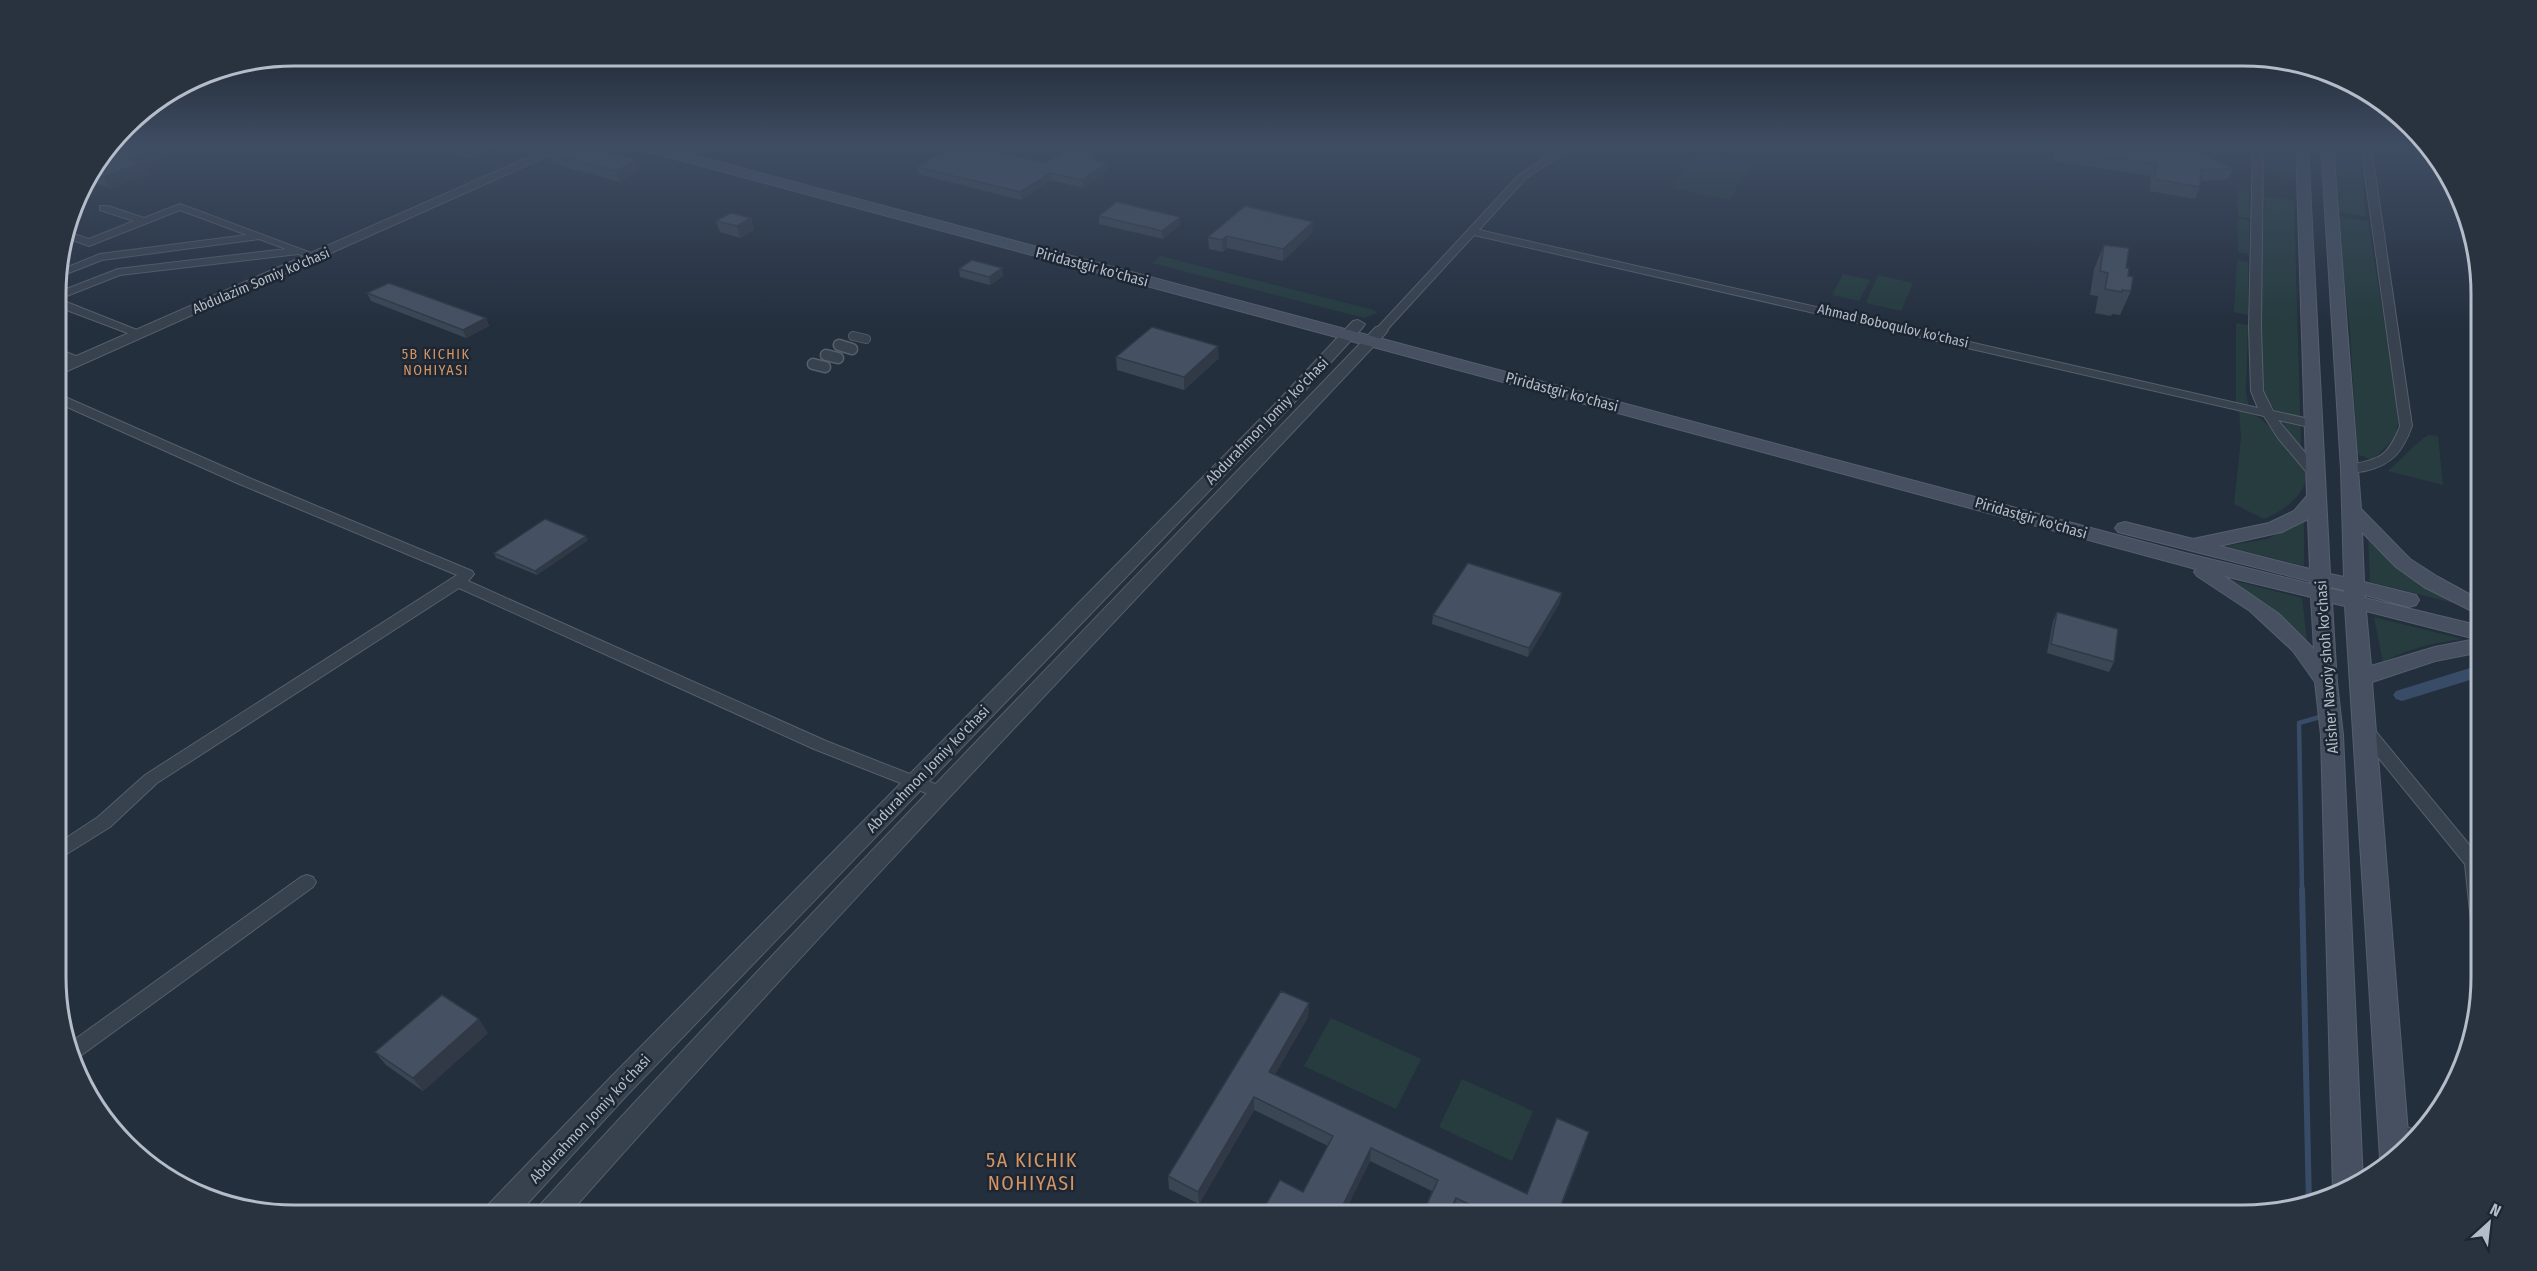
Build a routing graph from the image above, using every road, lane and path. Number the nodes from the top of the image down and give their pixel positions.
1 (432, 205) edge
2 (873, 205) edge
3 (904, 205) edge
4 (1496, 205) edge
5 (2258, 205) edge
6 (2305, 205) edge
7 (2331, 205) edge
8 (2373, 205) edge
9 (143, 221) junction
10 (132, 225) junction
11 (1472, 231) junction
12 (73, 237) edge
13 (262, 237) junction
14 (81, 240) junction
15 (71, 244) edge
16 (299, 250) junction
17 (317, 257) junction
18 (67, 271) edge
19 (66, 293) edge
20 (66, 306) edge
21 (1365, 333) junction
22 (138, 334) junction
23 (853, 336) dead end
24 (866, 339) dead end
25 (839, 345) dead end
26 (852, 349) dead end
27 (826, 354) dead end
28 (66, 355) edge
29 (838, 358) dead end
30 (79, 361) junction
31 (813, 363) dead end
32 (66, 367) edge
33 (825, 367) dead end
34 (66, 401) edge
35 (2268, 414) junction
36 (2314, 424) junction
37 (2350, 469) junction
38 (2315, 473) junction
39 (2316, 497) junction
40 (2351, 510) junction
41 (2186, 552) junction
42 (458, 582) junction
43 (2322, 586) junction
44 (2355, 594) junction
45 (2471, 603) edge
46 (2471, 617) edge
47 (2471, 630) edge
48 (2471, 647) edge
49 (2362, 677) junction
50 (2326, 682) junction
51 (2366, 731) junction
52 (915, 782) junction
53 (942, 793) junction
54 (66, 847) edge
55 (2471, 858) edge
56 (307, 882) dead end
57 (78, 1049) edge
58 (2405, 1136) edge
59 (2348, 1180) edge
60 (507, 1205) edge
61 (559, 1205) edge

1 - 17 street, Abdulazim Somiy ko'chasi
2 - 21 main road, Piridastgir ko'chasi
3 - 21 main road, Piridastgir ko'chasi
4 - 11 street
5 - 35 street
6 - 36 main road, Alisher Navoiy shoh ko'chasi
7 - 37 main road
8 - 37 street
9 - 10 street
9 - 10 street
9 - 13 street
10 - 14 street
11 - 21 street
11 - 35 street, Ahmad Boboqulov ko'chasi
12 - 14 street
13 - 16 street
13 - 18 street
14 - 15 street
16 - 17 street
16 - 19 street
17 - 22 street, Abdulazim Somiy ko'chasi
20 - 22 street
21 - 41 main road, Piridastgir ko'chasi
21 - 52 street, Abdurahmon Jomiy ko'chasi
21 - 53 street, Abdurahmon Jomiy ko'chasi
22 - 30 street, Abdulazim Somiy ko'chasi
23 - 24 street
25 - 26 street
27 - 29 street
28 - 30 street
30 - 32 street, Abdulazim Somiy ko'chasi
31 - 33 street
34 - 42 street
35 - 36 street, Ahmad Boboqulov ko'chasi
35 - 38 street
36 - 38 main road, Alisher Navoiy shoh ko'chasi
37 - 40 main road
38 - 39 main road, Alisher Navoiy shoh ko'chasi
39 - 41 main road
39 - 43 main road, Alisher Navoiy shoh ko'chasi
40 - 44 main road
40 - 45 main road
41 - 43 main road, Piridastgir ko'chasi
41 - 50 main road
42 - 52 street
42 - 54 street
43 - 44 main road, Piridastgir ko'chasi
43 - 50 main road, Alisher Navoiy shoh ko'chasi
44 - 46 main road, Piridastgir ko'chasi
44 - 47 main road, Piridastgir ko'chasi
44 - 49 main road
48 - 49 main road
49 - 51 main road
50 - 59 main road, Alisher Navoiy shoh ko'chasi
51 - 55 street
51 - 58 main road
52 - 53 street
52 - 60 street, Abdurahmon Jomiy ko'chasi
53 - 61 street, Abdurahmon Jomiy ko'chasi
56 - 57 street

